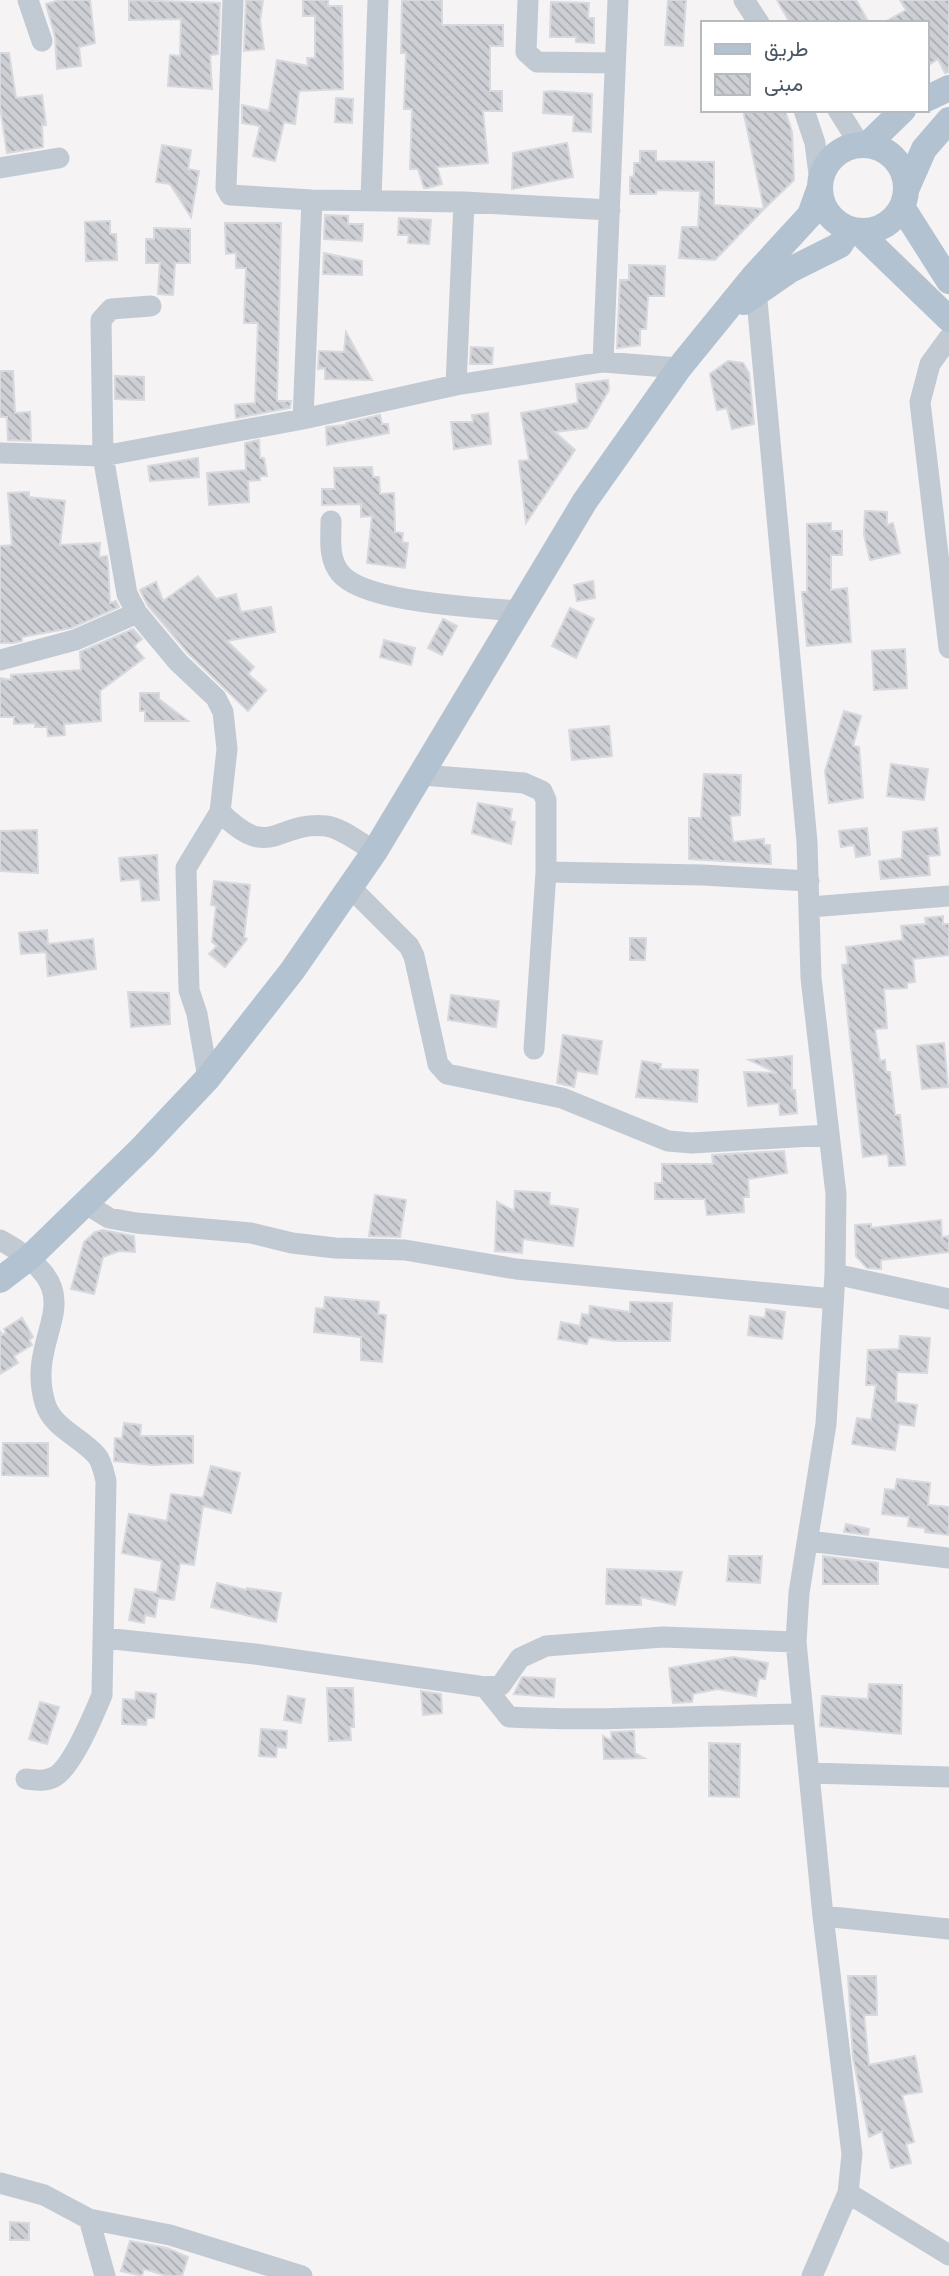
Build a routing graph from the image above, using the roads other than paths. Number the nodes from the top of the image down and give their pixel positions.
1 (28, 0) edge
2 (233, 0) edge
3 (378, 0) edge
4 (528, 0) edge
5 (618, 0) edge
6 (744, 0) edge
7 (758, 21) edge
8 (42, 41) dead end
9 (615, 63) junction
10 (949, 89) edge
11 (928, 98) edge
12 (805, 112) edge
13 (839, 112) edge
14 (901, 112) edge
15 (949, 120) edge
16 (864, 145) junction
17 (59, 158) dead end
18 (0, 169) edge
19 (820, 186) junction
20 (904, 198) junction
21 (370, 199) junction
22 (312, 200) junction
23 (464, 202) junction
24 (610, 210) junction
25 (854, 231) junction
26 (949, 281) edge
27 (756, 285) junction
28 (150, 306) dead end
29 (949, 319) edge
30 (949, 338) edge
31 (603, 362) junction
32 (679, 368) junction
33 (456, 386) junction
34 (303, 419) junction
35 (0, 453) edge
36 (103, 456) junction
37 (331, 521) dead end
38 (517, 611) junction
39 (137, 613) junction
40 (949, 648) edge
41 (0, 660) edge
42 (422, 775) junction
43 (220, 812) junction
44 (375, 851) junction
45 (546, 872) junction
46 (809, 881) junction
47 (351, 888) junction
48 (949, 896) edge
49 (810, 907) junction
50 (534, 1049) dead end
51 (208, 1078) junction
52 (828, 1135) junction
53 (86, 1203) junction
54 (0, 1240) edge
55 (30, 1256) junction
56 (835, 1274) junction
57 (0, 1280) edge
58 (833, 1299) junction
59 (949, 1299) edge
60 (808, 1541) junction
61 (949, 1558) edge
62 (104, 1638) junction
63 (796, 1642) junction
64 (485, 1687) junction
65 (803, 1714) junction
66 (809, 1773) junction
67 (949, 1777) edge
68 (26, 1779) dead end
69 (823, 1916) junction
70 (949, 1929) edge
71 (0, 2182) edge
72 (848, 2193) junction
73 (89, 2219) junction
74 (949, 2255) edge
75 (105, 2276) edge
76 (302, 2276) edge
77 (812, 2276) edge

1 - 8 street
2 - 22 street
3 - 21 street
4 - 9 street
5 - 9 street
6 - 7 street
9 - 24 street
10 - 11 main road
12 - 19 street
13 - 16 street
14 - 16 main road
15 - 20 main road
16 - 19 main road
16 - 20 main road
17 - 18 street
19 - 25 main road
19 - 27 main road
20 - 25 main road
20 - 26 main road
21 - 22 street
21 - 23 street
22 - 34 street
23 - 24 street
23 - 33 street
24 - 31 street
25 - 27 main road
25 - 29 main road
27 - 32 main road
27 - 46 street
28 - 36 street
30 - 40 street
31 - 32 street
31 - 33 street
32 - 38 main road
33 - 34 street
34 - 36 street
35 - 36 street
36 - 39 street
37 - 38 street
38 - 42 main road
39 - 41 street
39 - 43 street
42 - 44 main road
42 - 45 street
43 - 44 street
43 - 51 street
44 - 47 main road
45 - 46 street
45 - 50 street
46 - 49 street
47 - 51 main road
47 - 52 street
48 - 49 street
49 - 52 street
51 - 53 main road
52 - 56 street
53 - 55 main road
53 - 58 street
54 - 55 street
55 - 57 main road
55 - 62 street
56 - 58 street
56 - 59 street
58 - 60 street
60 - 61 street
60 - 63 street
62 - 64 street
62 - 68 street
63 - 64 street
63 - 65 street
64 - 65 street
65 - 66 street
66 - 67 street
66 - 69 street
69 - 70 street
69 - 72 street
71 - 73 street
72 - 74 street
72 - 77 street
73 - 75 street
73 - 76 street

